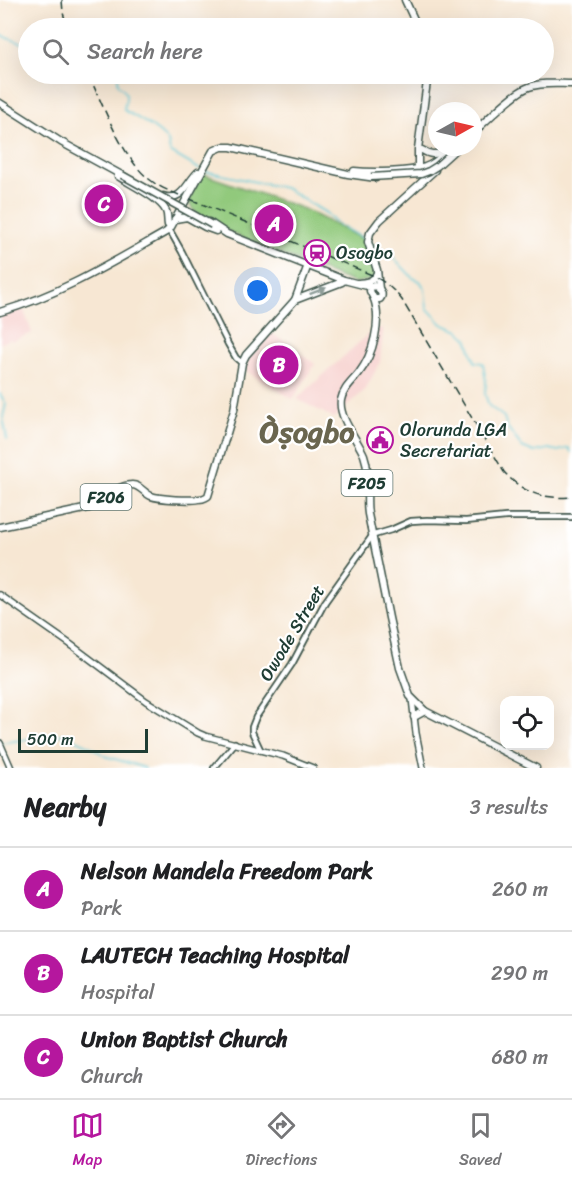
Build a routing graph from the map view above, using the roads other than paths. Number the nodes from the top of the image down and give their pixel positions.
1 (406, 0) edge
2 (415, 18) edge
3 (554, 82) edge
4 (572, 83) edge
5 (428, 84) edge
6 (428, 84) edge
7 (535, 84) edge
8 (1, 106) edge
9 (482, 124) edge
10 (422, 150) junction
11 (428, 154) edge
12 (443, 156) edge
13 (445, 156) edge
14 (447, 156) edge
15 (418, 170) junction
16 (200, 171) junction
17 (371, 174) junction
18 (121, 177) junction
19 (415, 188) junction
20 (189, 196) junction
21 (175, 219) junction
22 (169, 227) junction
23 (211, 227) junction
24 (308, 266) junction
25 (377, 270) junction
26 (342, 282) junction
27 (355, 284) junction
28 (375, 292) junction
29 (295, 300) junction
30 (0, 310) edge
31 (242, 363) junction
32 (572, 518) edge
33 (0, 527) edge
34 (373, 536) junction
35 (0, 595) edge
36 (406, 680) junction
37 (412, 699) junction
38 (424, 711) junction
39 (414, 717) junction
40 (235, 743) junction
41 (1, 744) edge
42 (260, 749) junction
43 (510, 754) junction
44 (11, 768) edge
45 (214, 768) edge
46 (313, 768) edge
47 (423, 768) edge
48 (537, 768) edge

1 - 2 main road
3 - 4 main road
5 - 10 main road
6 - 15 main road
7 - 9 main road
8 - 18 main road
8 - 18 main road
10 - 11 main road
10 - 15 main road
12 - 15 main road
13 - 17 main road, bridge
14 - 15 main road
15 - 17 main road
15 - 19 main road
15 - 19 main road
16 - 17 main road
16 - 18 main road
16 - 20 main road
16 - 22 main road
18 - 22 main road
18 - 23 main road, bridge
19 - 25 main road
20 - 21 main road
20 - 23 main road
21 - 22 main road
21 - 23 main road
22 - 30 main road
22 - 31 street
23 - 24 main road
24 - 26 main road
24 - 27 main road
24 - 29 main road, F206
25 - 27 main road
25 - 28 main road
26 - 28 main road
29 -> 26 main road, F206
27 - 28 main road
28 - 34 main road, F205
28 - 34 main road, F205
29 - 31 main road, F206
31 - 33 main road, F206
32 - 34 street
34 - 36 main road, F205
34 - 42 street, Owode Street
35 - 40 main road
36 - 37 main road, F205
36 - 43 main road, F205
37 - 38 main road, F205
37 - 39 main road
38 - 39 main road
38 - 43 main road, F205
39 - 47 main road
40 - 42 main road
40 - 45 street
41 - 44 main road
42 - 46 main road
43 - 48 main road, F205

